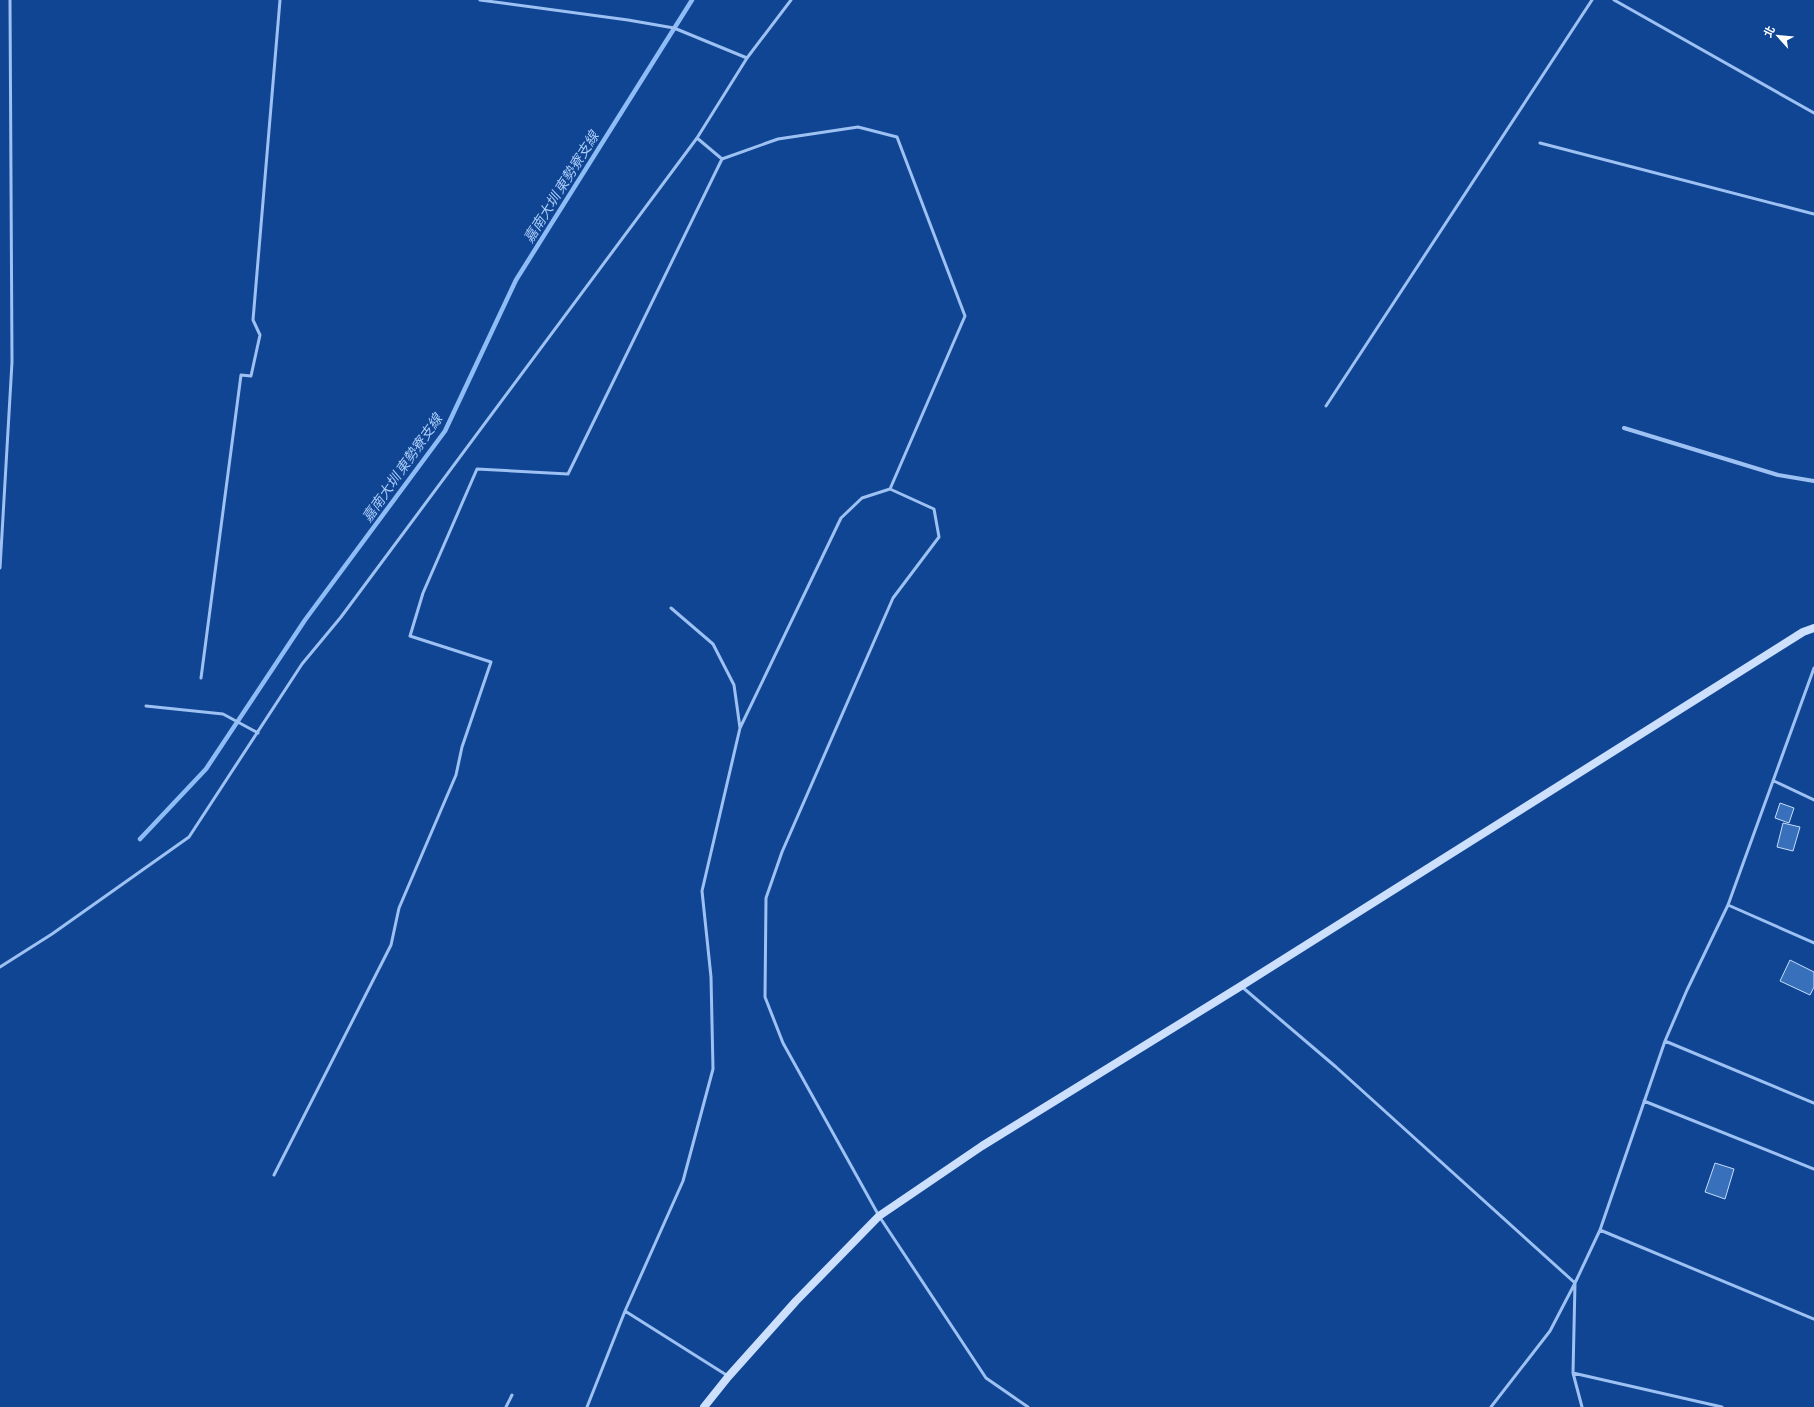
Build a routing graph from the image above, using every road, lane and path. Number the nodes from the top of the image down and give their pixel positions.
1 (10, 0) edge
2 (280, 0) edge
3 (480, 0) edge
4 (791, 0) edge
5 (1592, 0) edge
6 (1614, 0) edge
7 (747, 58) junction
8 (1814, 113) edge
9 (697, 138) junction
10 (1540, 143) dead end
11 (722, 159) junction
12 (1814, 214) edge
13 (1326, 406) dead end
14 (1624, 428) dead end
15 (1814, 481) edge
16 (890, 489) junction
17 (0, 568) edge
18 (671, 608) dead end
19 (1814, 628) edge
20 (1814, 668) edge
21 (201, 678) dead end
22 (146, 706) dead end
23 (740, 728) junction
24 (258, 733) junction
25 (1774, 781) junction
26 (1814, 800) edge
27 (1728, 905) junction
28 (1814, 943) edge
29 (0, 967) edge
30 (1241, 986) junction
31 (1665, 1041) junction
32 (1644, 1100) junction
33 (1814, 1103) edge
34 (1814, 1169) edge
35 (274, 1175) dead end
36 (879, 1216) junction
37 (1600, 1230) junction
38 (1574, 1283) junction
39 (625, 1311) junction
40 (1814, 1319) edge
41 (1573, 1373) junction
42 (728, 1376) junction
43 (512, 1395) dead end
44 (506, 1407) edge
45 (587, 1407) edge
46 (704, 1407) edge
47 (1028, 1407) edge
48 (1491, 1407) edge
49 (1582, 1407) edge
50 (1722, 1407) edge

1 - 17 lane
2 - 21 lane
3 - 7 lane
4 - 7 lane
5 - 13 lane
6 - 8 lane
7 - 9 lane
9 - 11 lane
9 - 24 lane
10 - 12 lane
11 - 16 lane
11 - 35 lane
14 - 15 street
16 - 23 lane
16 - 36 lane
18 - 23 lane
19 - 30 street
20 - 25 lane
22 - 24 lane
23 - 39 lane
24 - 29 lane
25 - 26 lane
25 - 27 lane
27 - 28 lane
27 - 31 lane
30 - 36 street
30 - 38 lane
31 - 32 lane
31 - 33 lane
32 - 34 lane
32 - 37 lane
36 - 42 street
36 - 47 lane
37 - 38 lane
37 - 40 lane
38 - 41 lane
38 - 48 lane
39 - 42 lane
39 - 45 lane
41 - 49 lane
41 - 50 lane
42 - 46 street
43 - 44 lane

